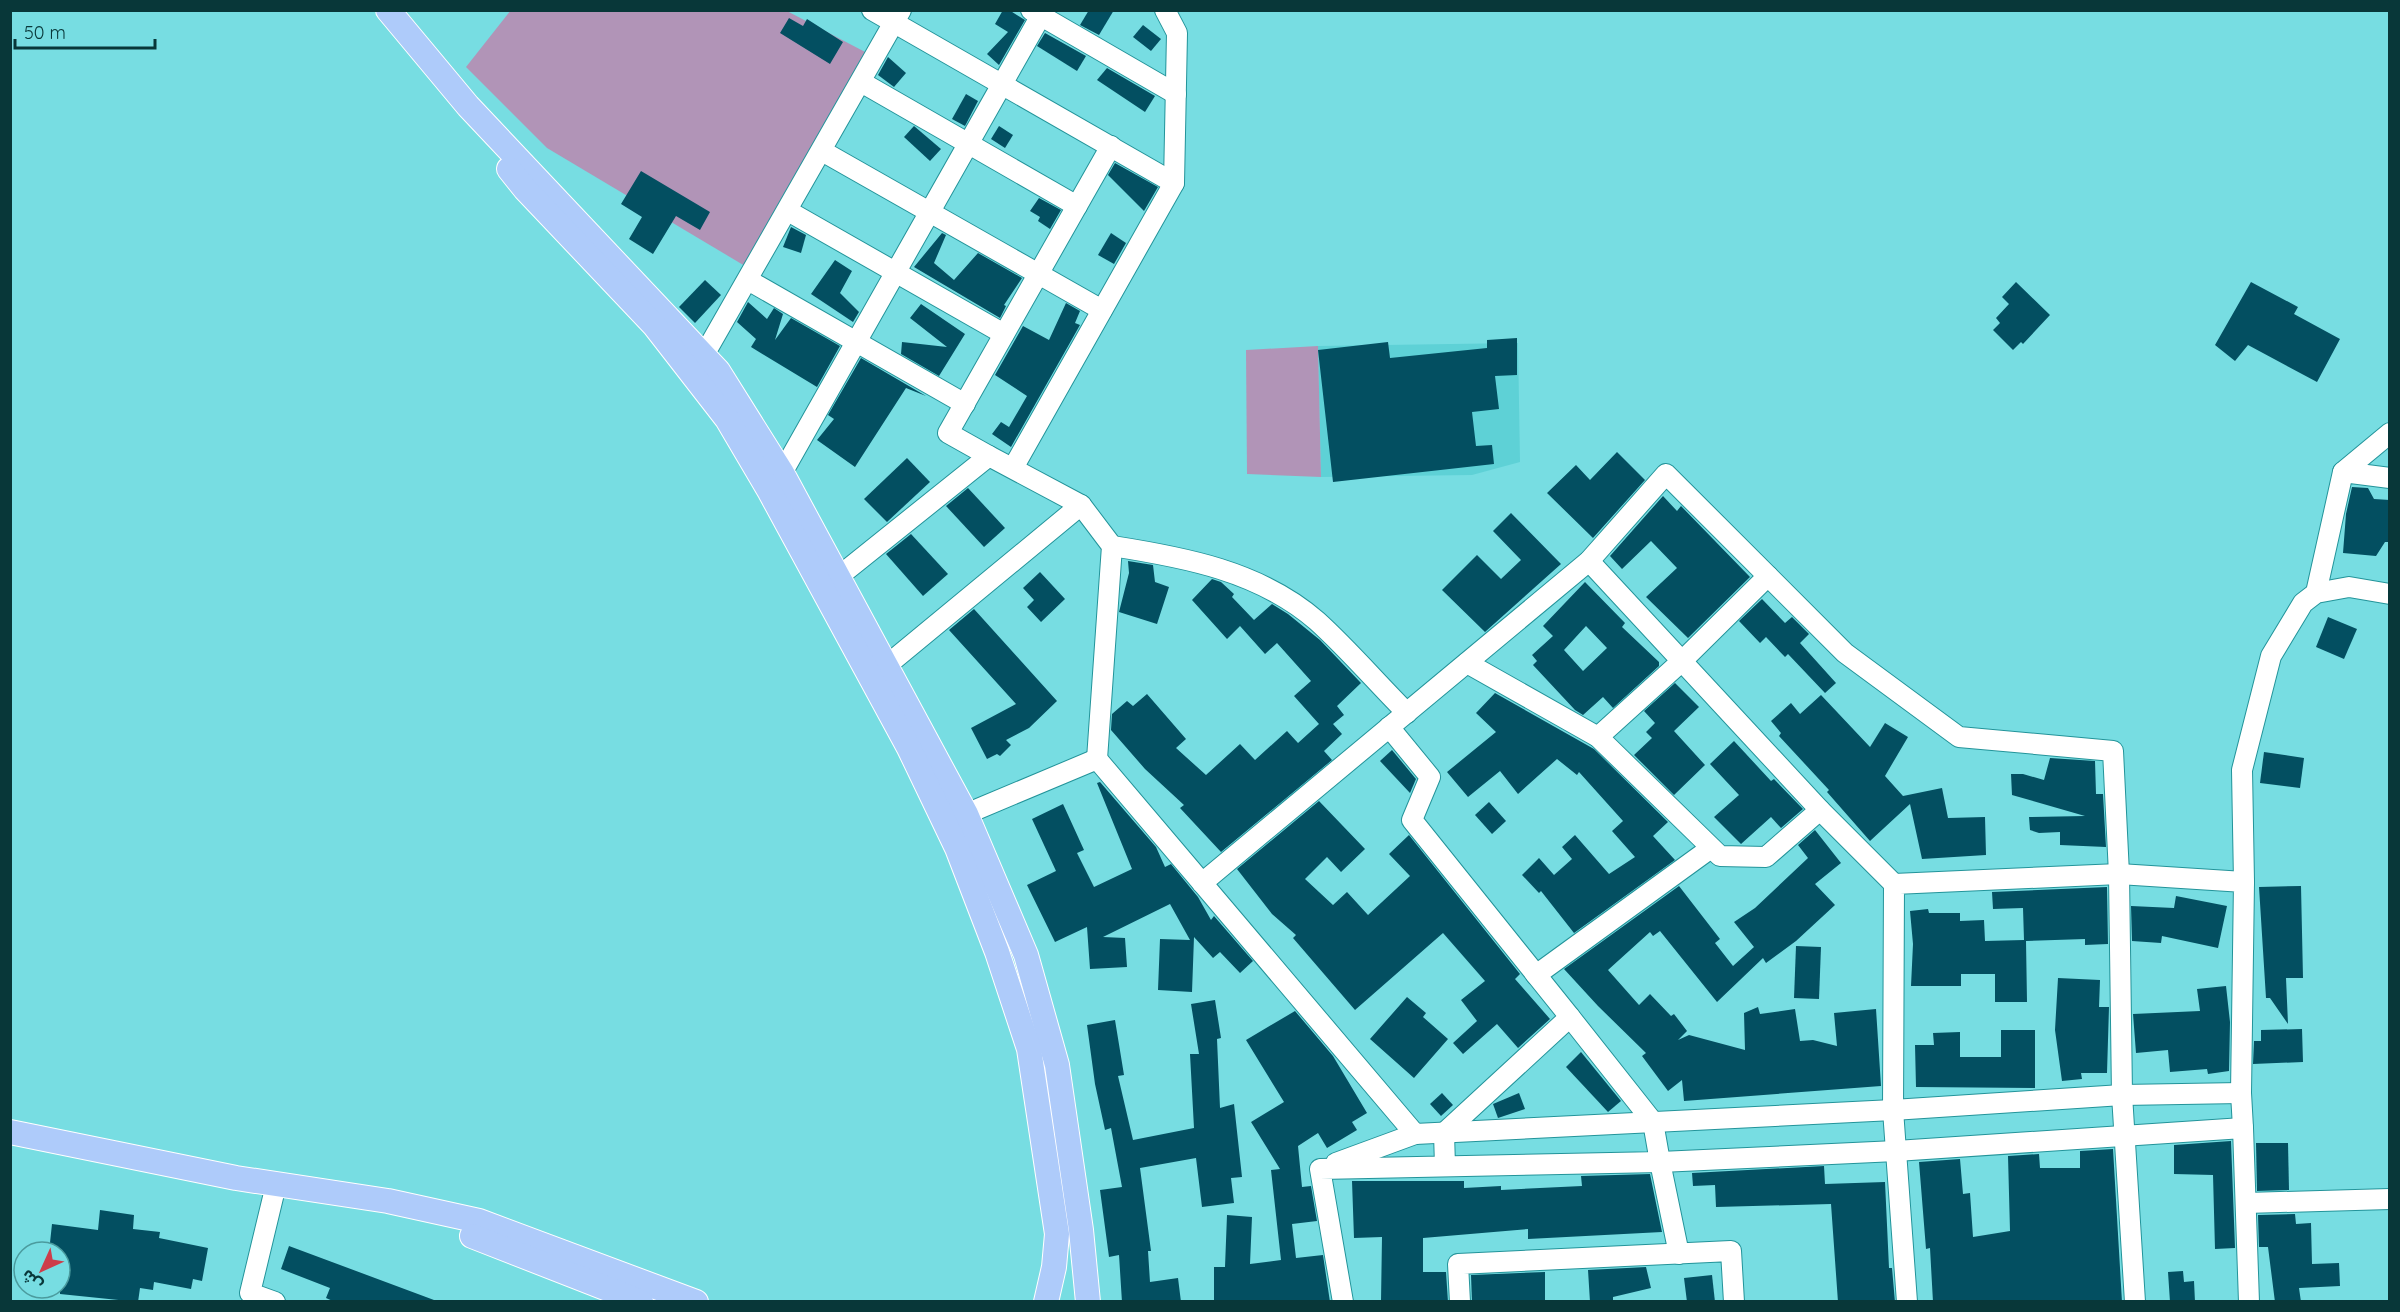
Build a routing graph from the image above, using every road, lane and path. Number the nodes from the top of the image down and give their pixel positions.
1 (388, 10) edge
2 (872, 10) edge
3 (1165, 10) edge
4 (1038, 12) edge
5 (898, 17) edge
6 (861, 82) junction
7 (1002, 84) junction
8 (1176, 94) junction
9 (468, 106) junction
10 (968, 144) junction
11 (1111, 146) junction
12 (822, 151) junction
13 (1174, 183) junction
14 (1077, 206) junction
15 (788, 211) junction
16 (930, 212) junction
17 (896, 272) junction
18 (1038, 274) junction
19 (748, 280) junction
20 (1102, 310) junction
21 (1004, 334) junction
22 (856, 342) junction
23 (704, 355) junction
24 (965, 404) junction
25 (2390, 432) edge
26 (989, 456) junction
27 (1013, 468) junction
28 (2343, 472) junction
29 (782, 473) junction
30 (2390, 478) edge
31 (1081, 505) junction
32 (1112, 546) junction
33 (1589, 561) junction
34 (1768, 576) junction
35 (838, 577) junction
36 (2316, 593) junction
37 (2390, 594) edge
38 (1682, 661) junction
39 (1467, 663) junction
40 (886, 666) junction
41 (1407, 713) junction
42 (1389, 727) junction
43 (1599, 737) junction
44 (1097, 759) junction
45 (1820, 810) junction
46 (966, 814) junction
47 (1711, 848) junction
48 (2119, 874) junction
49 (2244, 882) junction
50 (1202, 883) junction
51 (1894, 884) junction
52 (1536, 975) junction
53 (1570, 1017) junction
54 (2241, 1093) junction
55 (2122, 1095) junction
56 (1893, 1110) junction
57 (1653, 1122) junction
58 (2244, 1128) junction
59 (10, 1132) edge
60 (1444, 1133) junction
61 (1415, 1134) junction
62 (2125, 1137) junction
63 (1896, 1151) junction
64 (1660, 1162) junction
65 (1445, 1166) junction
66 (1320, 1168) junction
67 (236, 1178) junction
68 (275, 1189) junction
69 (2390, 1199) edge
70 (2246, 1203) junction
71 (1679, 1254) junction
72 (250, 1298) edge
73 (683, 1299) edge
74 (1341, 1300) edge
75 (275, 1302) edge
76 (641, 1302) edge
77 (1046, 1302) edge
78 (1088, 1302) edge
79 (1460, 1302) edge
80 (1734, 1302) edge
81 (1907, 1302) edge
82 (2135, 1302) edge
83 (2249, 1302) edge

1 - 9 main road
2 - 5 street
3 - 8 street
4 - 7 street
4 - 8 street
5 - 6 street
5 - 7 street
6 - 10 street
6 - 12 street
7 - 10 street
7 - 11 street
8 - 13 street
9 - 23 main road
9 - 77 main road
10 - 14 street
10 - 16 street
11 - 13 street
11 - 14 street
12 - 15 street
12 - 16 street
13 - 20 street
14 - 18 street
15 - 17 street
15 - 19 street
16 - 17 street
16 - 18 street
17 - 21 street
17 - 22 street
18 - 20 street
18 - 21 street
19 - 22 street
19 - 23 street
20 - 27 street
21 - 24 street
22 - 24 street
22 - 29 street
23 - 29 main road
24 - 26 street
25 - 28 street
26 - 27 street
26 - 35 street
27 - 31 street
28 - 30 street
28 - 36 street
29 - 35 main road
31 - 32 street
31 - 40 street
32 - 41 street
32 - 44 street
33 - 34 street
33 - 38 street
33 - 39 street
34 - 38 street
34 - 48 street
35 - 40 main road
36 - 37 street
36 - 49 street
38 - 43 street
38 - 45 street
39 - 41 street
39 - 43 street
40 - 46 main road
41 - 42 street
42 - 50 street
42 - 52 street
43 - 47 street
44 - 46 street
44 - 50 street
45 - 47 street
45 - 51 street
46 - 78 main road
47 - 52 street
48 - 49 street
48 - 51 street
48 - 55 street
49 - 54 street
50 - 61 street
51 - 56 street
52 - 53 street
53 - 57 street
53 - 60 street
54 - 55 street
54 - 58 street
55 - 56 street
55 - 62 street
56 - 57 street
56 - 63 street
57 - 60 street
57 - 64 street
58 - 62 street
58 - 70 street
59 - 67 main road
60 - 61 street
60 - 65 street
61 - 66 street
62 - 63 street
62 - 82 street
63 - 64 street
63 - 81 street
64 - 65 street
64 - 71 street
65 - 66 street
66 - 74 street
67 - 68 main road
67 - 73 main road
68 - 72 street
68 - 76 main road
69 - 70 street
70 - 83 street
71 - 79 street
71 - 80 street
72 - 75 street

